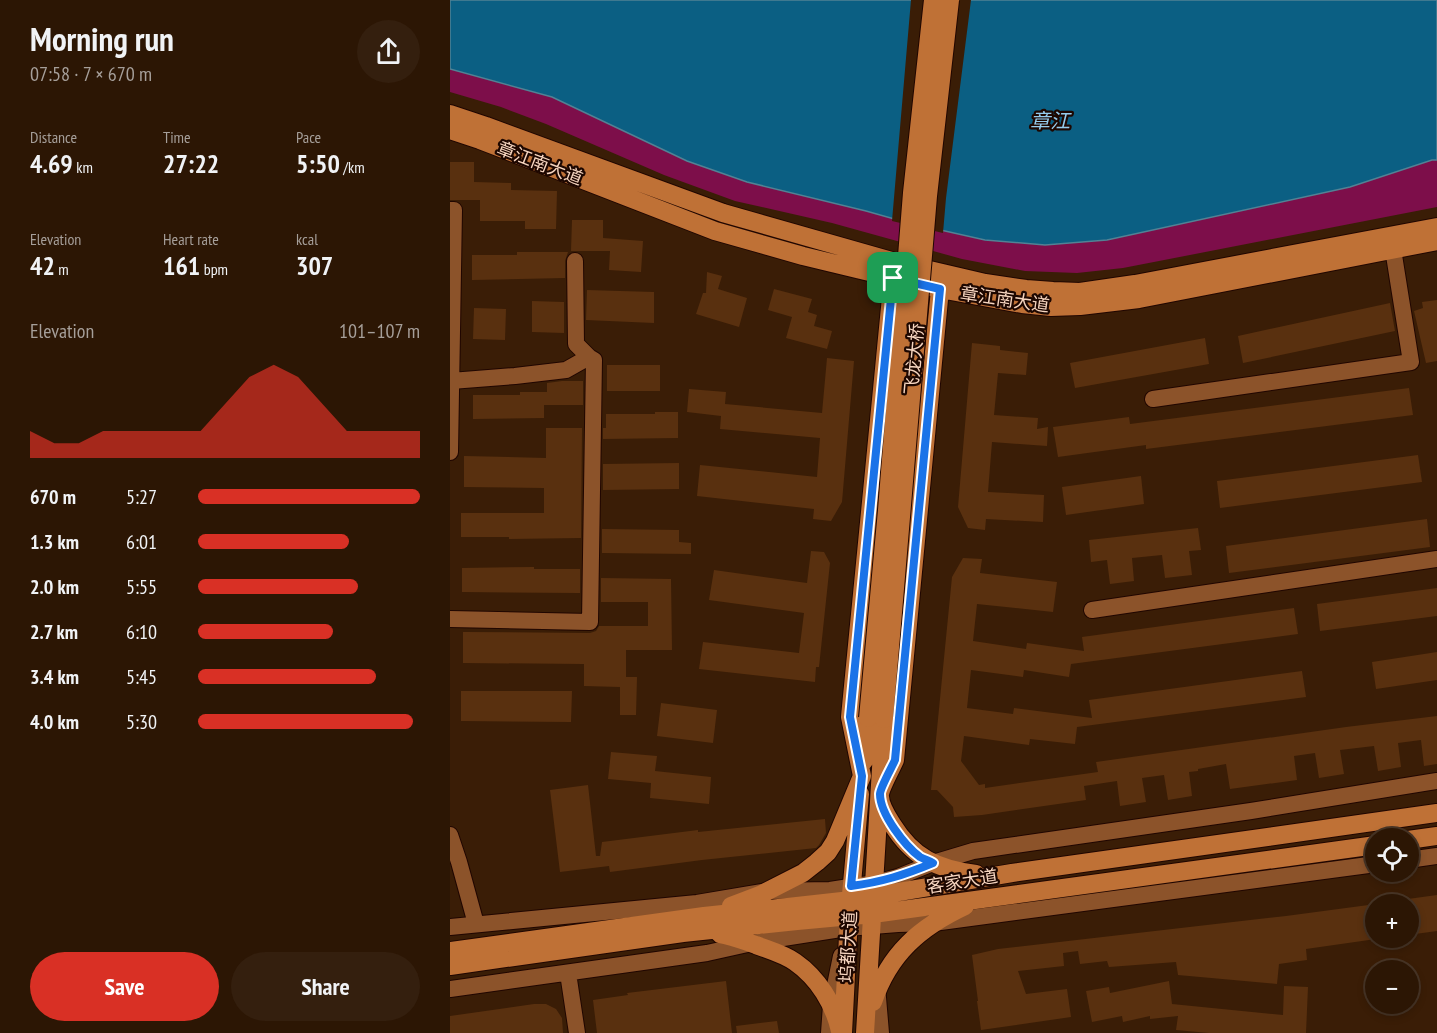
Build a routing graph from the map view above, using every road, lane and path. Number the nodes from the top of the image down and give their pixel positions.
1 (933, 0) edge
2 (950, 0) edge
3 (450, 114) edge
4 (450, 130) edge
5 (450, 210) edge
6 (1437, 227) edge
7 (1437, 242) edge
8 (1393, 249) junction
9 (575, 261) dead end
10 (893, 278) junction
11 (940, 289) junction
12 (451, 327) edge
13 (589, 357) junction
14 (451, 381) edge
15 (1153, 399) dead end
16 (450, 452) edge
17 (1437, 559) edge
18 (1092, 610) dead end
19 (450, 619) edge
20 (876, 718) junction
21 (862, 776) junction
22 (1437, 781) edge
23 (880, 793) junction
24 (1437, 813) edge
25 (450, 835) edge
26 (1437, 837) edge
27 (1419, 839) edge
28 (1365, 846) edge
29 (1437, 856) edge
30 (1419, 858) edge
31 (933, 863) junction
32 (1365, 865) edge
33 (1012, 873) junction
34 (875, 889) junction
35 (768, 891) junction
36 (994, 897) junction
37 (849, 912) junction
38 (704, 916) junction
39 (873, 922) junction
40 (933, 923) junction
41 (476, 924) junction
42 (450, 927) edge
43 (683, 933) junction
44 (752, 944) junction
45 (450, 951) edge
46 (450, 966) edge
47 (568, 973) junction
48 (450, 989) edge
49 (878, 989) junction
50 (831, 1005) junction
51 (577, 1033) edge
52 (829, 1033) edge
53 (842, 1033) edge
54 (865, 1033) edge
55 (881, 1033) edge

1 - 20 main road, 飞龙大桥, bridge
2 - 20 main road, 飞龙大桥, bridge
3 - 6 main road, 章江南大道
4 - 10 main road, 章江南大道
5 - 12 street
7 - 8 main road, 章江南大道
8 - 11 main road, 章江南大道
8 - 15 street
9 - 13 street
10 - 11 main road, 章江南大道
10 - 21 main road
11 - 23 main road
12 - 14 street
13 - 14 street
13 - 19 street
14 - 16 street
17 - 18 street
20 - 21 main road, 坞都大道
20 - 23 main road, 坞都大道
21 - 35 main road
21 - 37 main road, 坞都大道
22 - 31 street
23 - 31 main road
23 - 34 main road, 坞都大道
24 - 33 main road, 客家大道
25 - 41 street
26 - 27 main road
28 - 36 main road, 客家大道
29 - 30 street
31 - 33 main road
31 - 34 street
32 - 40 street
33 - 34 main road, 客家大道
34 - 37 main road, 客家大道
34 - 39 main road, 坞都大道
35 - 37 street
35 - 38 main road
35 - 41 street
36 - 39 main road, 客家大道
36 - 40 main road
37 - 38 main road, 客家大道
37 - 39 main road, 客家大道
37 - 43 main road, 客家大道
37 - 44 street
37 - 50 street
37 - 53 main road, 坞都大道
38 - 45 main road, 客家大道
39 - 40 street
39 - 49 street
39 - 54 main road, 坞都大道
40 - 49 main road
41 - 42 street
43 - 44 main road
43 - 46 main road, 客家大道
44 - 47 street
44 - 50 main road
47 - 48 street
47 - 51 street
49 - 54 main road
49 - 55 street
50 - 52 street
50 - 53 main road

